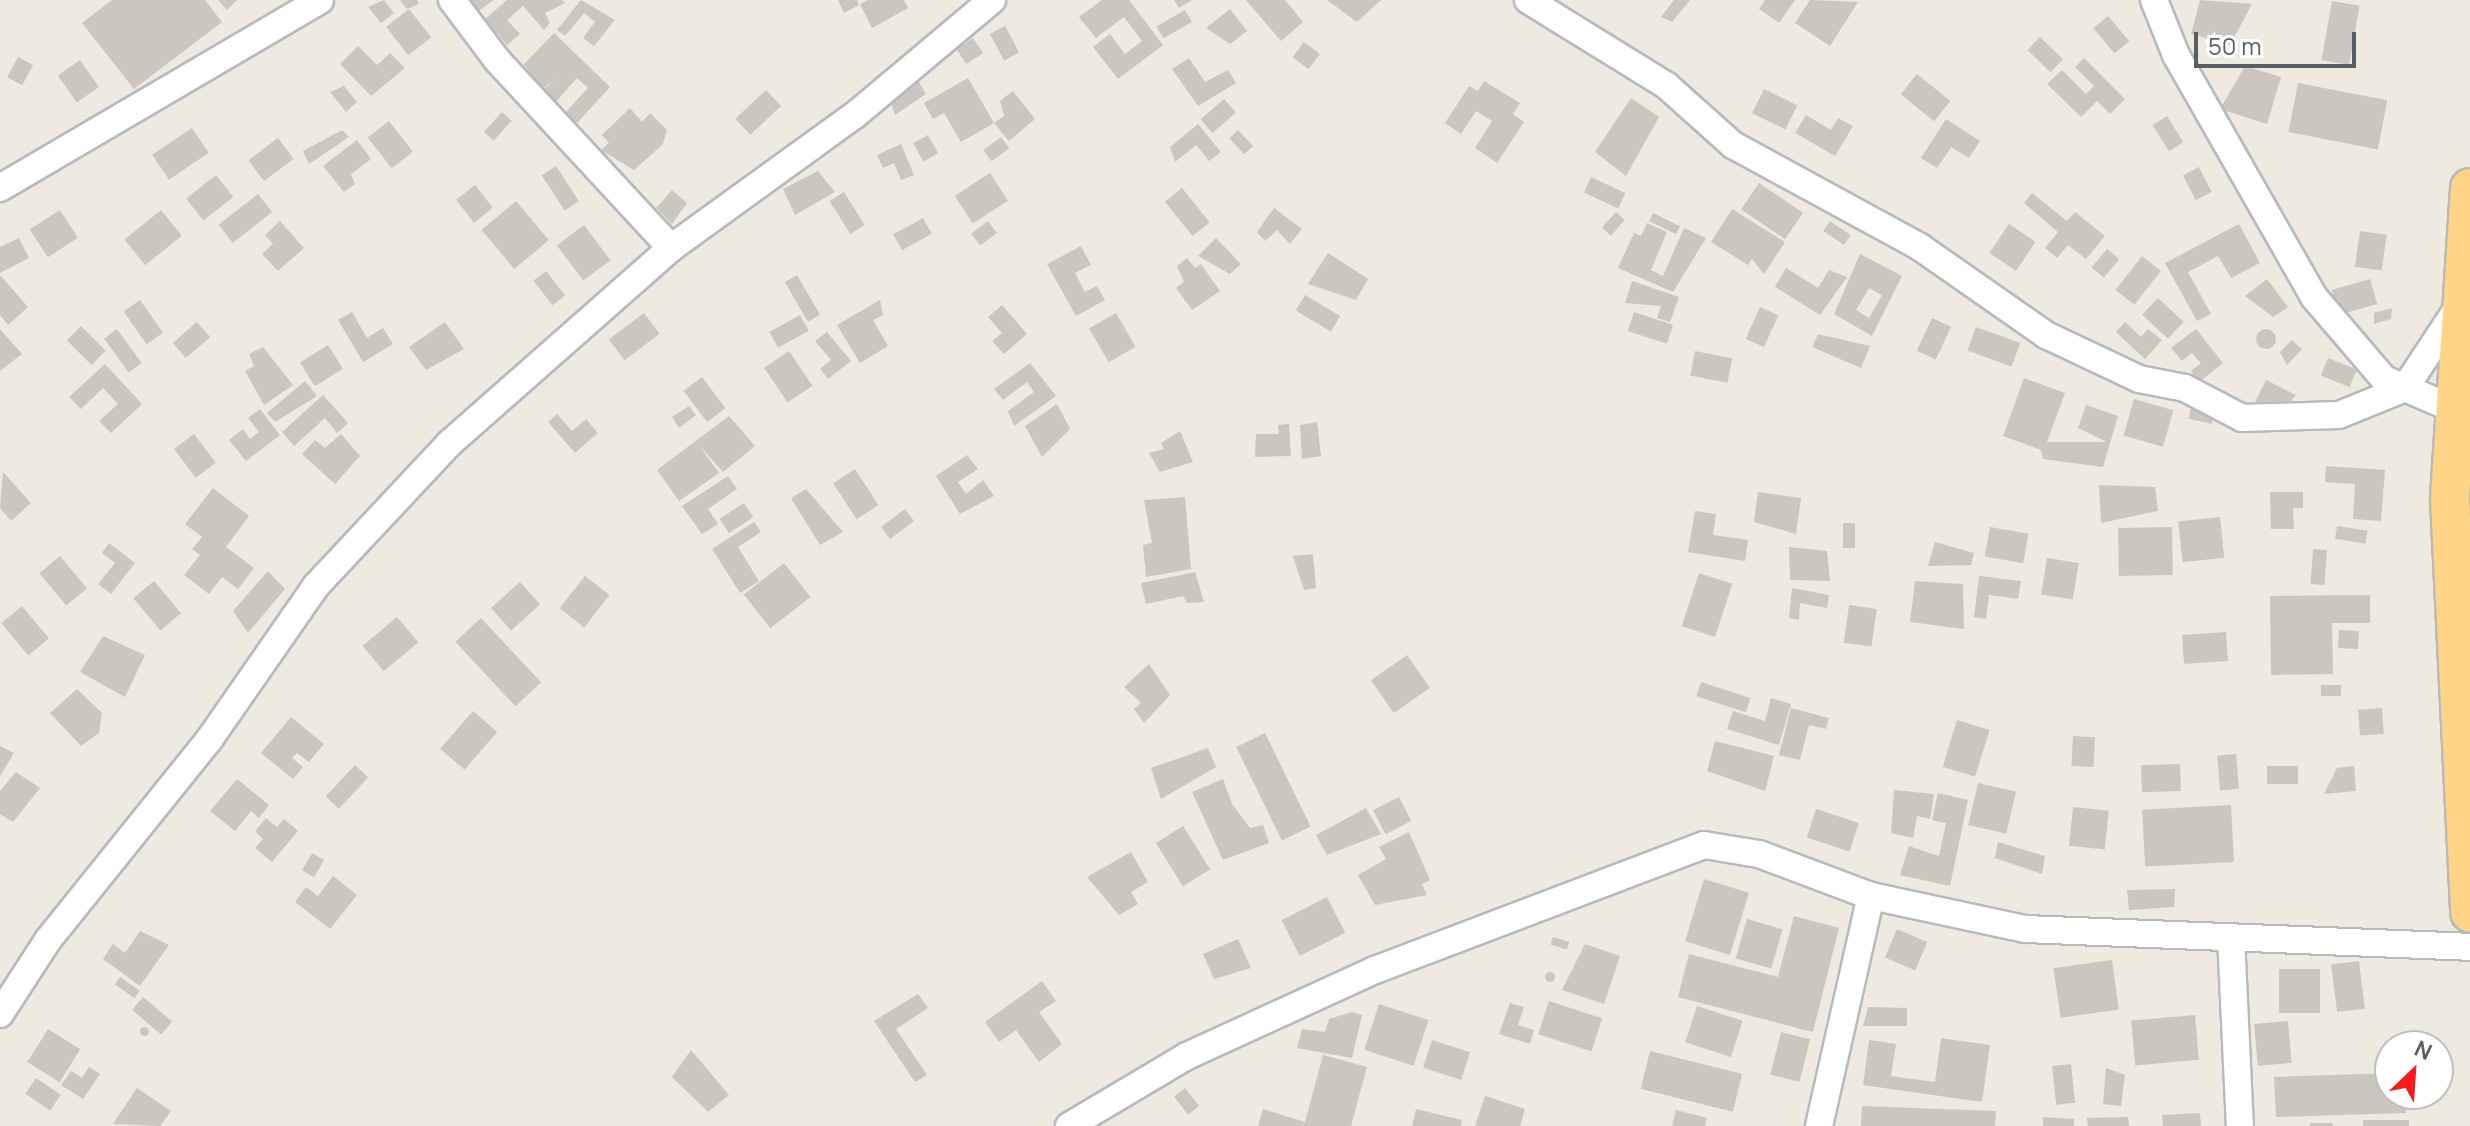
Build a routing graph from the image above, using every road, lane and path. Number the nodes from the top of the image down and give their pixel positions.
1 (320, 0) edge
2 (452, 0) edge
3 (992, 0) edge
4 (1528, 0) edge
5 (2154, 0) edge
6 (0, 188) edge
7 (2470, 188) edge
8 (671, 248) junction
9 (2459, 306) junction
10 (2405, 388) junction
11 (2454, 409) junction
12 (1871, 896) junction
13 (2470, 913) edge
14 (2231, 937) junction
15 (2470, 947) edge
16 (0, 1014) edge
17 (1069, 1126) edge
18 (1819, 1126) edge
19 (2240, 1126) edge

1 - 6 street
2 - 8 street
3 - 8 street
4 - 10 street
5 - 10 street
7 - 9 highway
8 - 16 street
9 - 10 street
9 - 11 highway
10 - 11 street
11 - 13 highway
12 - 14 street
12 - 17 street
12 - 18 street
14 - 15 street
14 - 19 street

